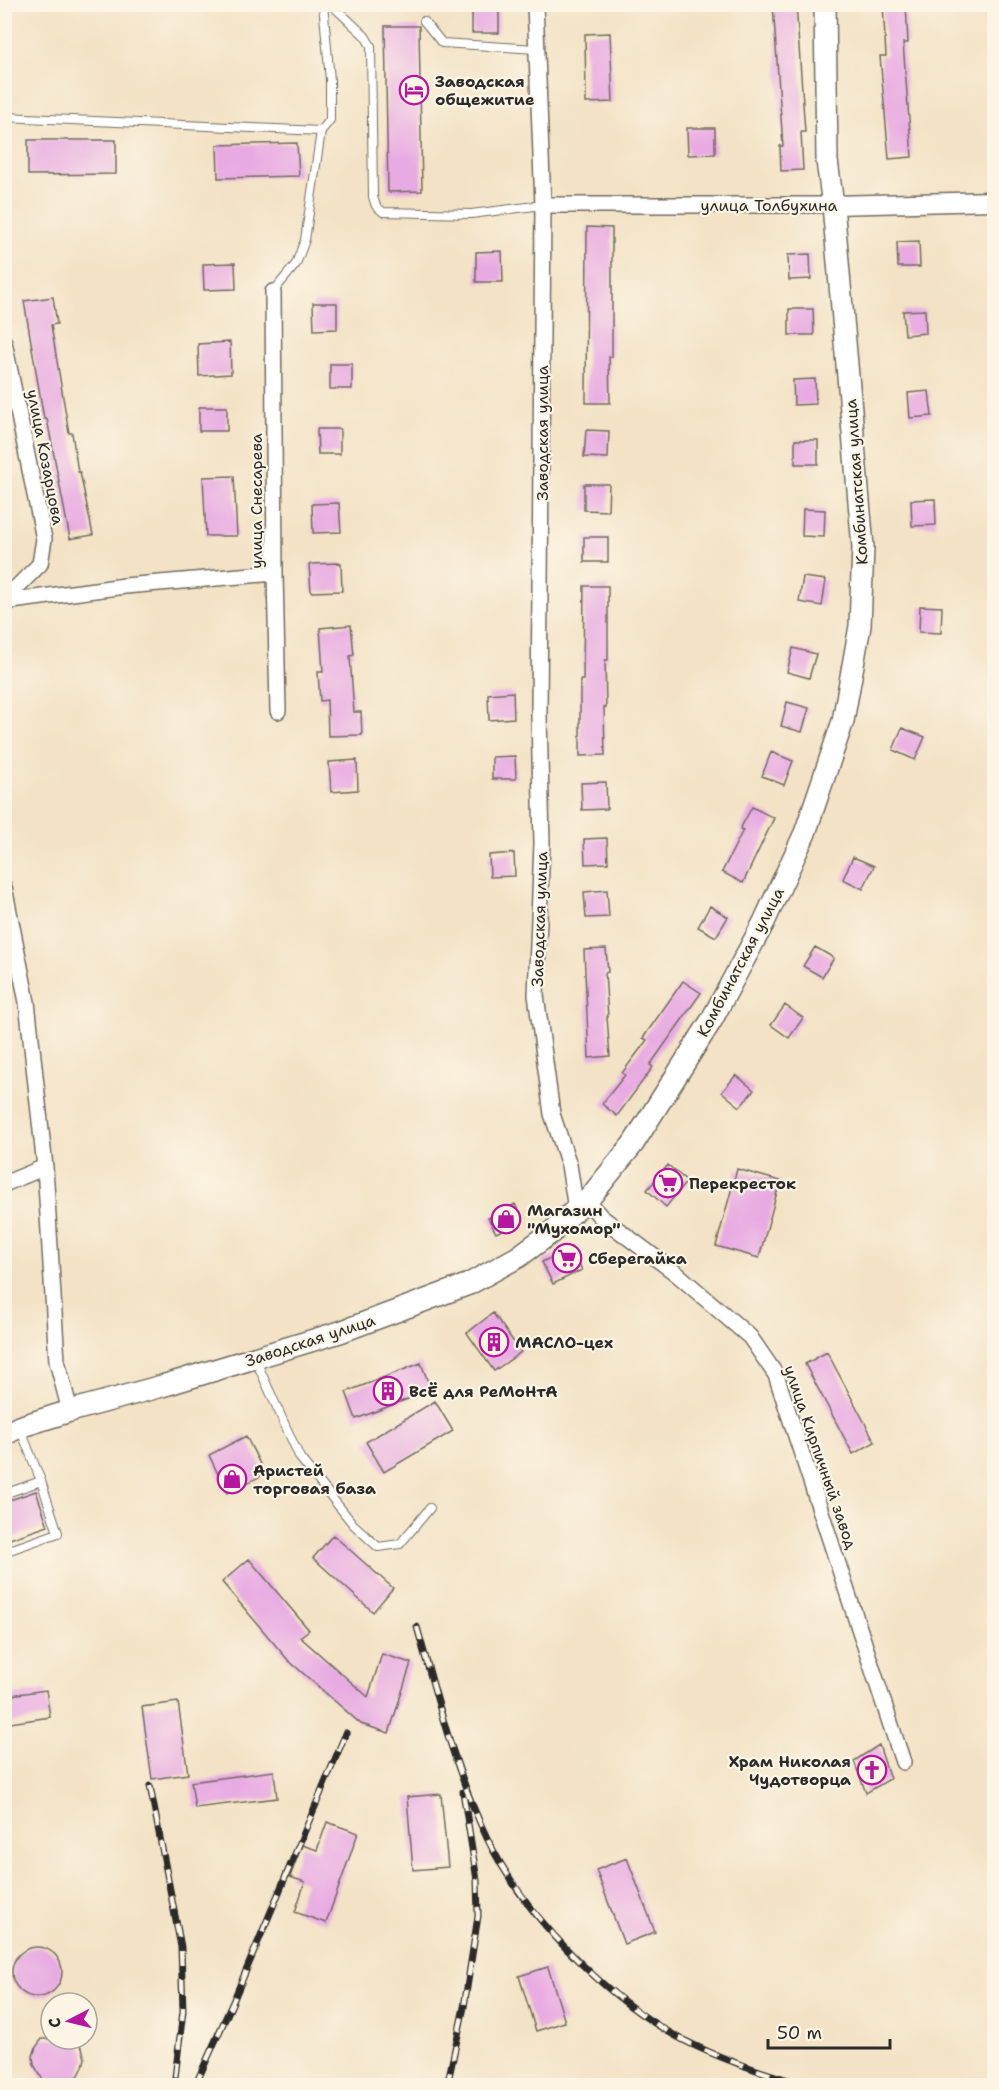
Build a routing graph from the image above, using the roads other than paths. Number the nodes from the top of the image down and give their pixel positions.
1 (323, 4) edge
2 (331, 4) edge
3 (535, 4) edge
4 (825, 4) edge
5 (424, 21) dead end
6 (536, 49) junction
7 (4, 117) edge
8 (321, 131) junction
9 (994, 201) edge
10 (543, 205) junction
11 (833, 205) junction
12 (273, 291) joint
13 (4, 342) edge
14 (275, 573) junction
15 (4, 601) edge
16 (278, 711) dead end
17 (4, 887) edge
18 (45, 1167) junction
19 (4, 1184) edge
20 (582, 1205) junction
21 (254, 1359) junction
22 (70, 1411) junction
23 (12, 1431) edge
24 (41, 1481) junction
25 (4, 1494) edge
26 (430, 1508) dead end
27 (4, 1552) edge
28 (903, 1762) dead end

1 - 8 lane
2 - 10 lane
3 - 6 street, Заводская улица
4 - 11 main road, Комбинатская улица
5 - 6 lane
6 - 10 street, Заводская улица
7 - 8 lane
8 - 12 lane
9 - 11 street, улица Толбухина
10 - 11 street, улица Толбухина
10 - 20 street, Заводская улица
11 - 20 main road, Комбинатская улица
12 - 14 street, улица Снесарева
13 - 15 street, улица Козарцова
14 - 15 street
14 - 16 street, улица Снесарева
17 - 18 street
18 - 19 street
18 - 22 street
20 - 21 main road, Заводская улица
20 - 28 street, улица Кирпичный завод
21 - 22 main road, Заводская улица
21 - 26 lane
22 - 23 main road, Заводская улица
23 - 24 lane
24 - 25 lane
24 - 27 lane

